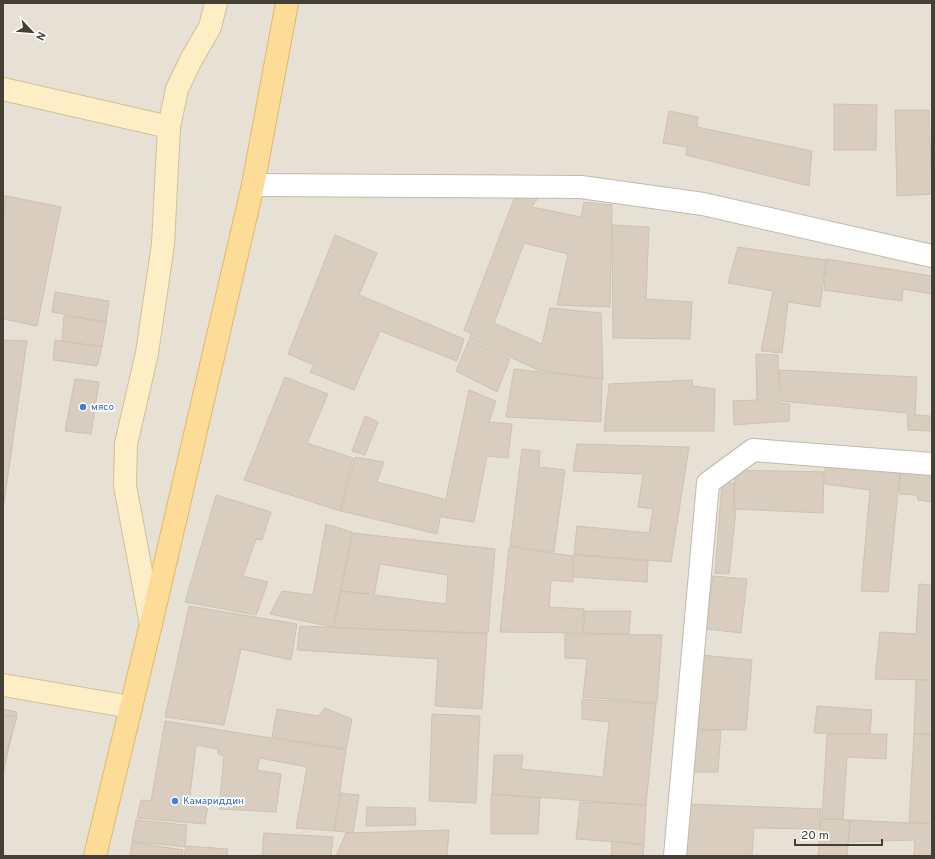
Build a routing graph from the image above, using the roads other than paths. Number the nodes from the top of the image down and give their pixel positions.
1 (287, 3) edge
2 (216, 4) edge
3 (3, 89) edge
4 (168, 127) junction
5 (253, 185) junction
6 (932, 256) edge
7 (932, 464) edge
8 (151, 624) junction
9 (3, 685) edge
10 (130, 707) junction
11 (95, 856) edge
12 (675, 856) edge

1 - 5 main road
2 - 4 street
3 - 4 street
4 - 8 street
5 - 6 street
5 - 8 main road
7 - 12 street
8 - 10 main road
9 - 10 street
10 - 11 main road

